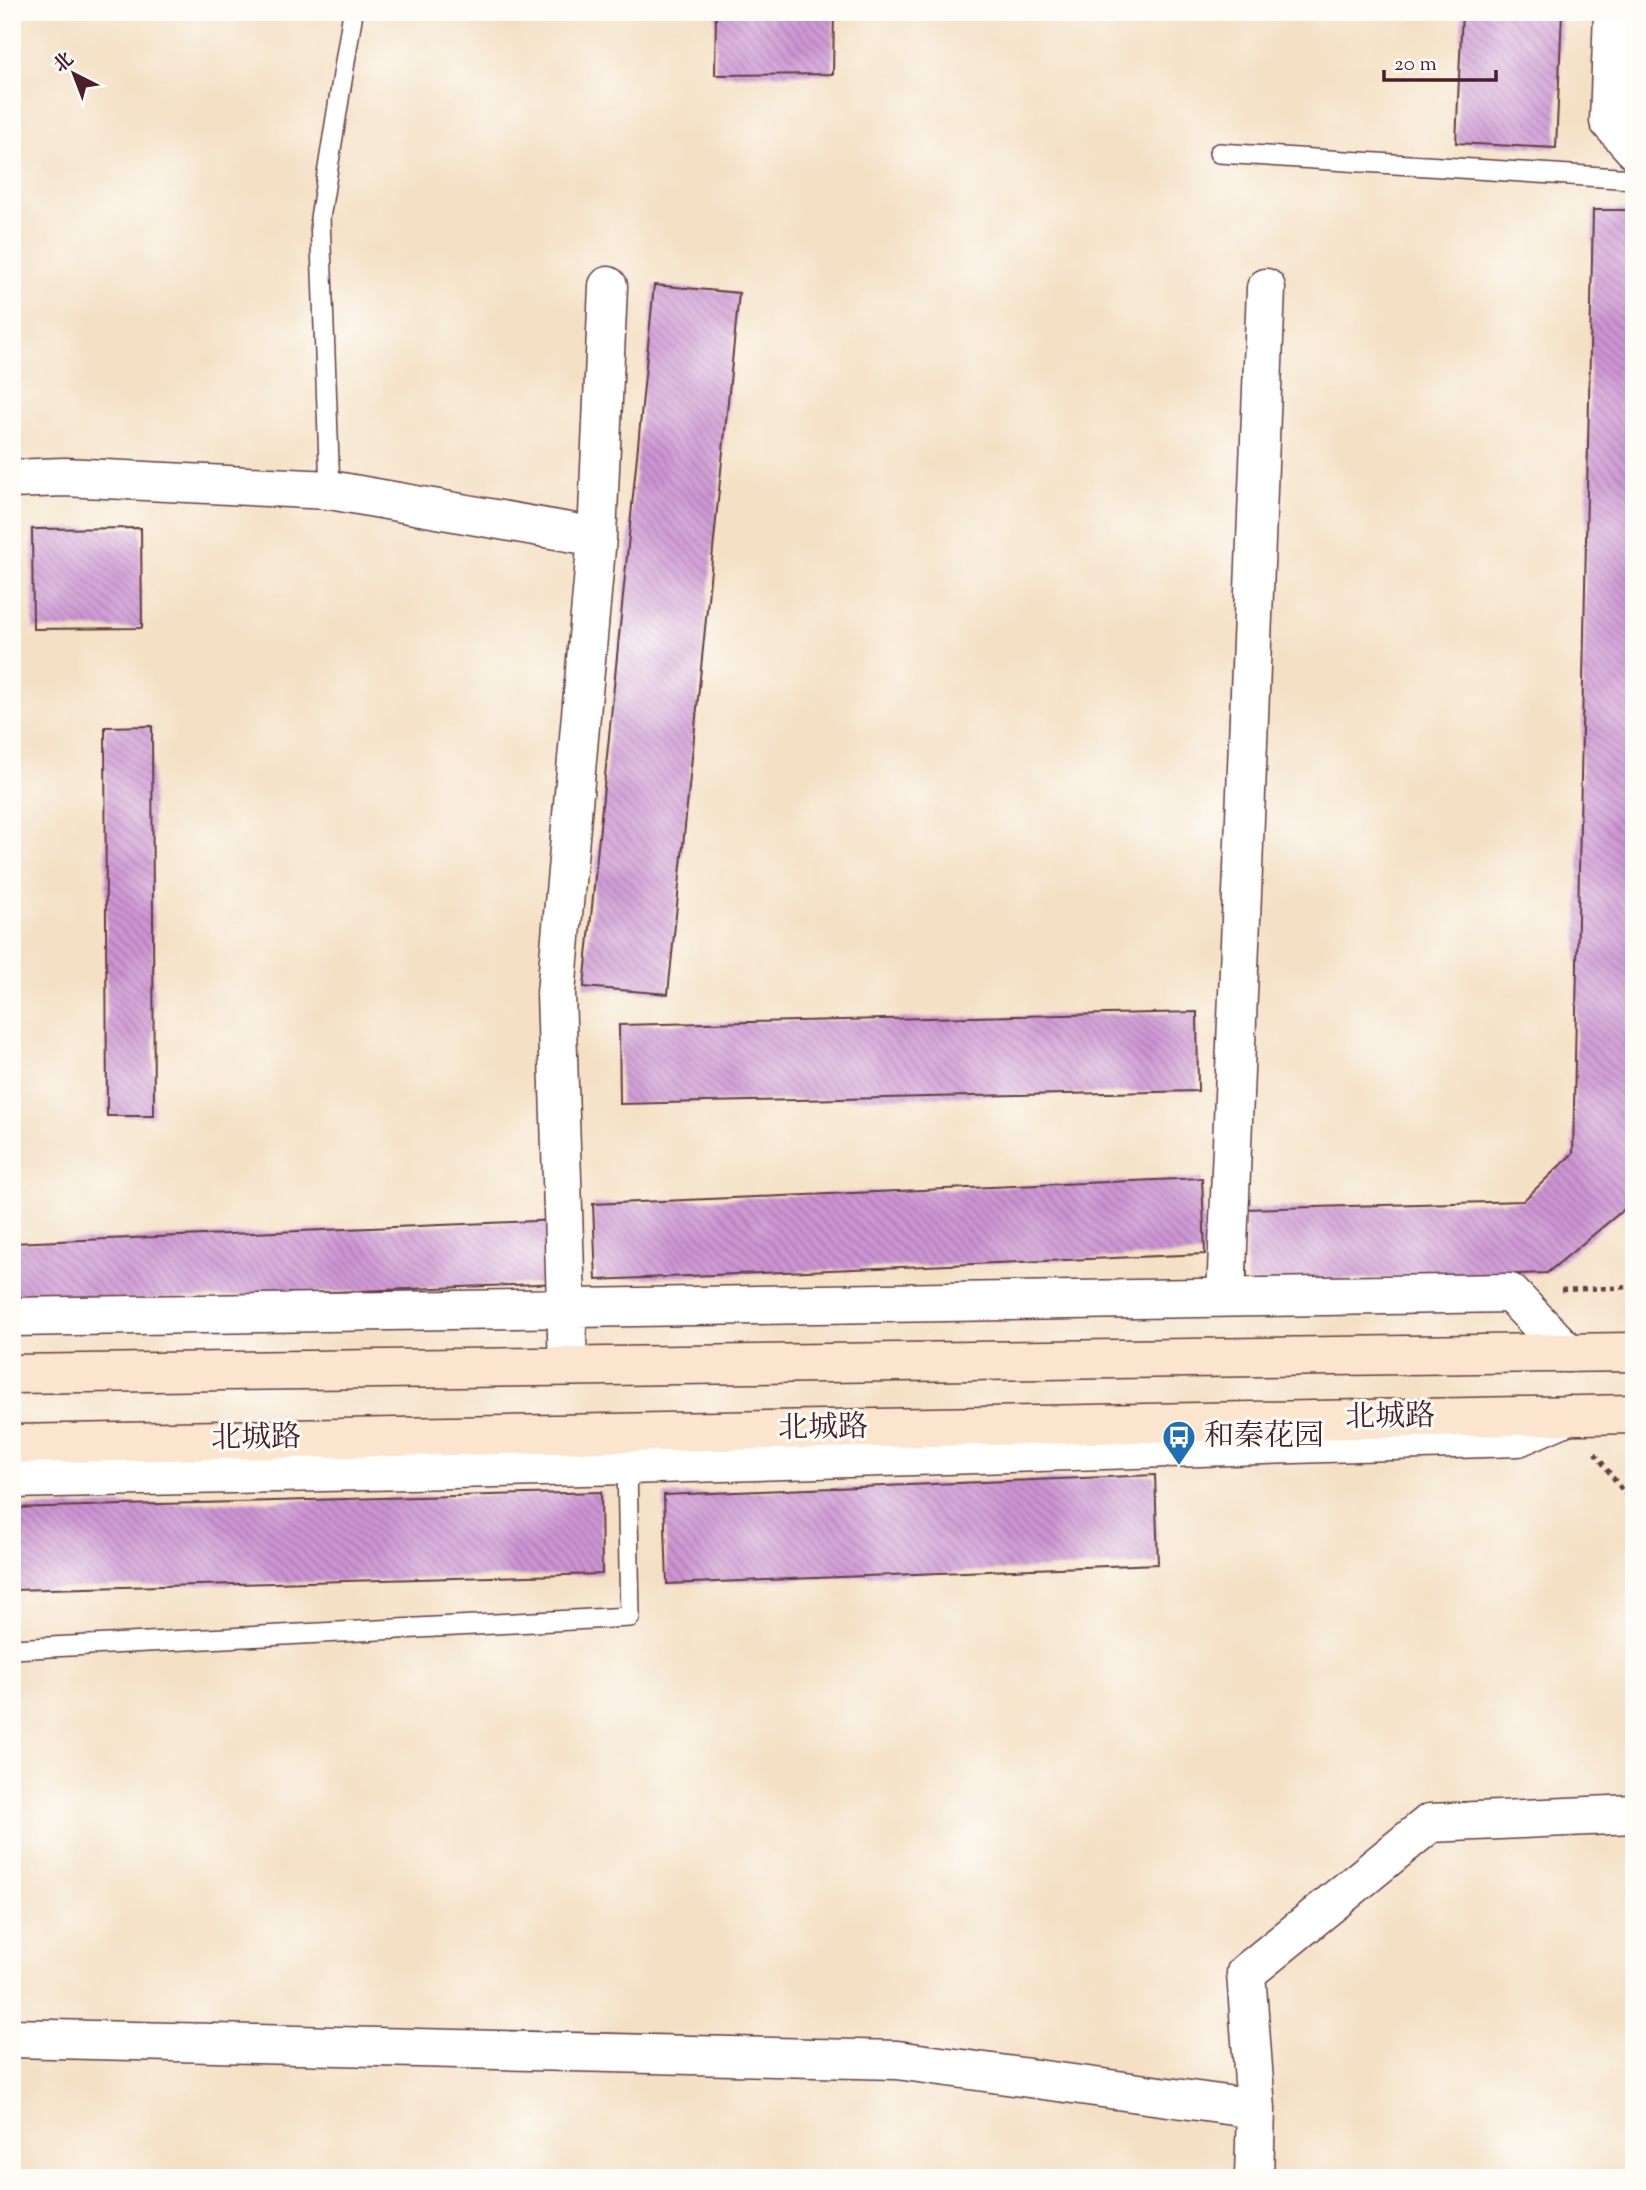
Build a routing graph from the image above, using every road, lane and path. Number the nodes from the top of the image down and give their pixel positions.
1 (353, 12) edge
2 (1613, 12) edge
3 (1634, 149) edge
4 (1219, 153) dead end
5 (1634, 179) edge
6 (608, 286) dead end
7 (1266, 288) dead end
8 (12, 480) edge
9 (330, 491) junction
10 (597, 537) junction
11 (1634, 1287) edge
12 (1510, 1293) junction
13 (1226, 1297) junction
14 (568, 1308) junction
15 (12, 1318) edge
16 (1634, 1352) edge
17 (1568, 1353) junction
18 (568, 1366) junction
19 (12, 1374) edge
20 (1634, 1414) edge
21 (1568, 1415) junction
22 (12, 1444) edge
23 (627, 1465) junction
24 (12, 1479) edge
25 (1633, 1504) edge
26 (12, 1649) edge
27 (1634, 1814) edge
28 (12, 2038) edge
29 (1256, 2109) junction
30 (1254, 2178) edge

1 - 9 lane
2 - 3 street
4 - 5 lane
6 - 10 street
7 - 13 street
8 - 9 street
9 - 10 street
10 - 14 street
11 - 12 path
12 - 13 street
12 - 17 street
13 - 14 street
14 - 15 street
14 - 18 street
16 - 17 main road, 北城路
17 - 18 main road, 北城路
18 - 19 main road, 北城路
20 - 21 main road, 北城路
21 - 22 main road, 北城路
21 - 23 street
21 - 25 path
23 - 24 street
23 - 26 lane
27 - 29 street
28 - 29 street
29 - 30 street

